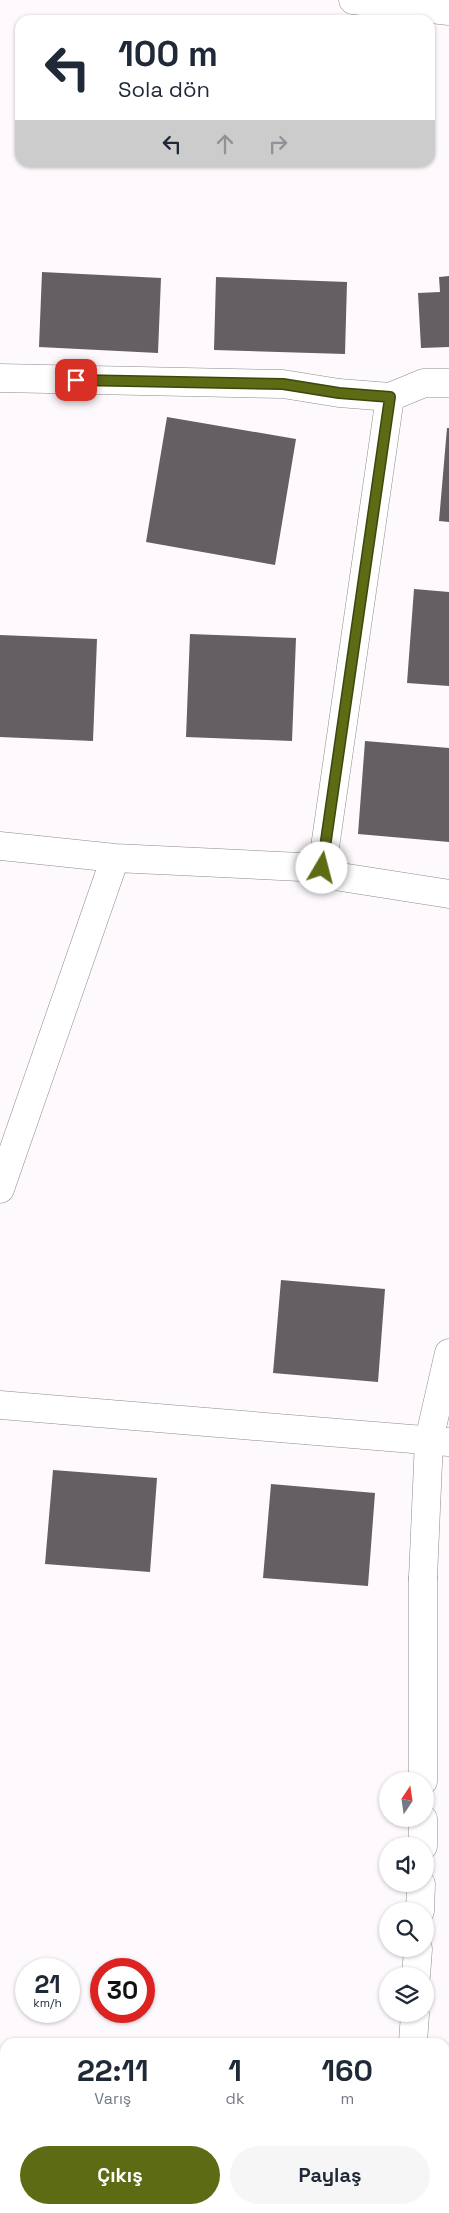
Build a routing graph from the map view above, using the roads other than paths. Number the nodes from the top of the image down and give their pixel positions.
1 (353, 0) edge
2 (449, 10) edge
3 (0, 378) edge
4 (449, 383) edge
5 (390, 397) junction
6 (0, 846) edge
7 (115, 858) junction
8 (322, 868) junction
9 (449, 894) edge
10 (0, 1189) edge
11 (449, 1354) edge
12 (0, 1405) edge
13 (439, 1441) edge
14 (423, 1772) edge
15 (414, 2022) edge
16 (413, 2038) edge

1 - 2 street
3 - 5 street
4 - 5 street
5 - 8 street
6 - 7 street
7 - 8 street
7 - 10 street
8 - 9 street
11 - 13 street
12 - 13 street
13 - 14 street
15 - 16 street

